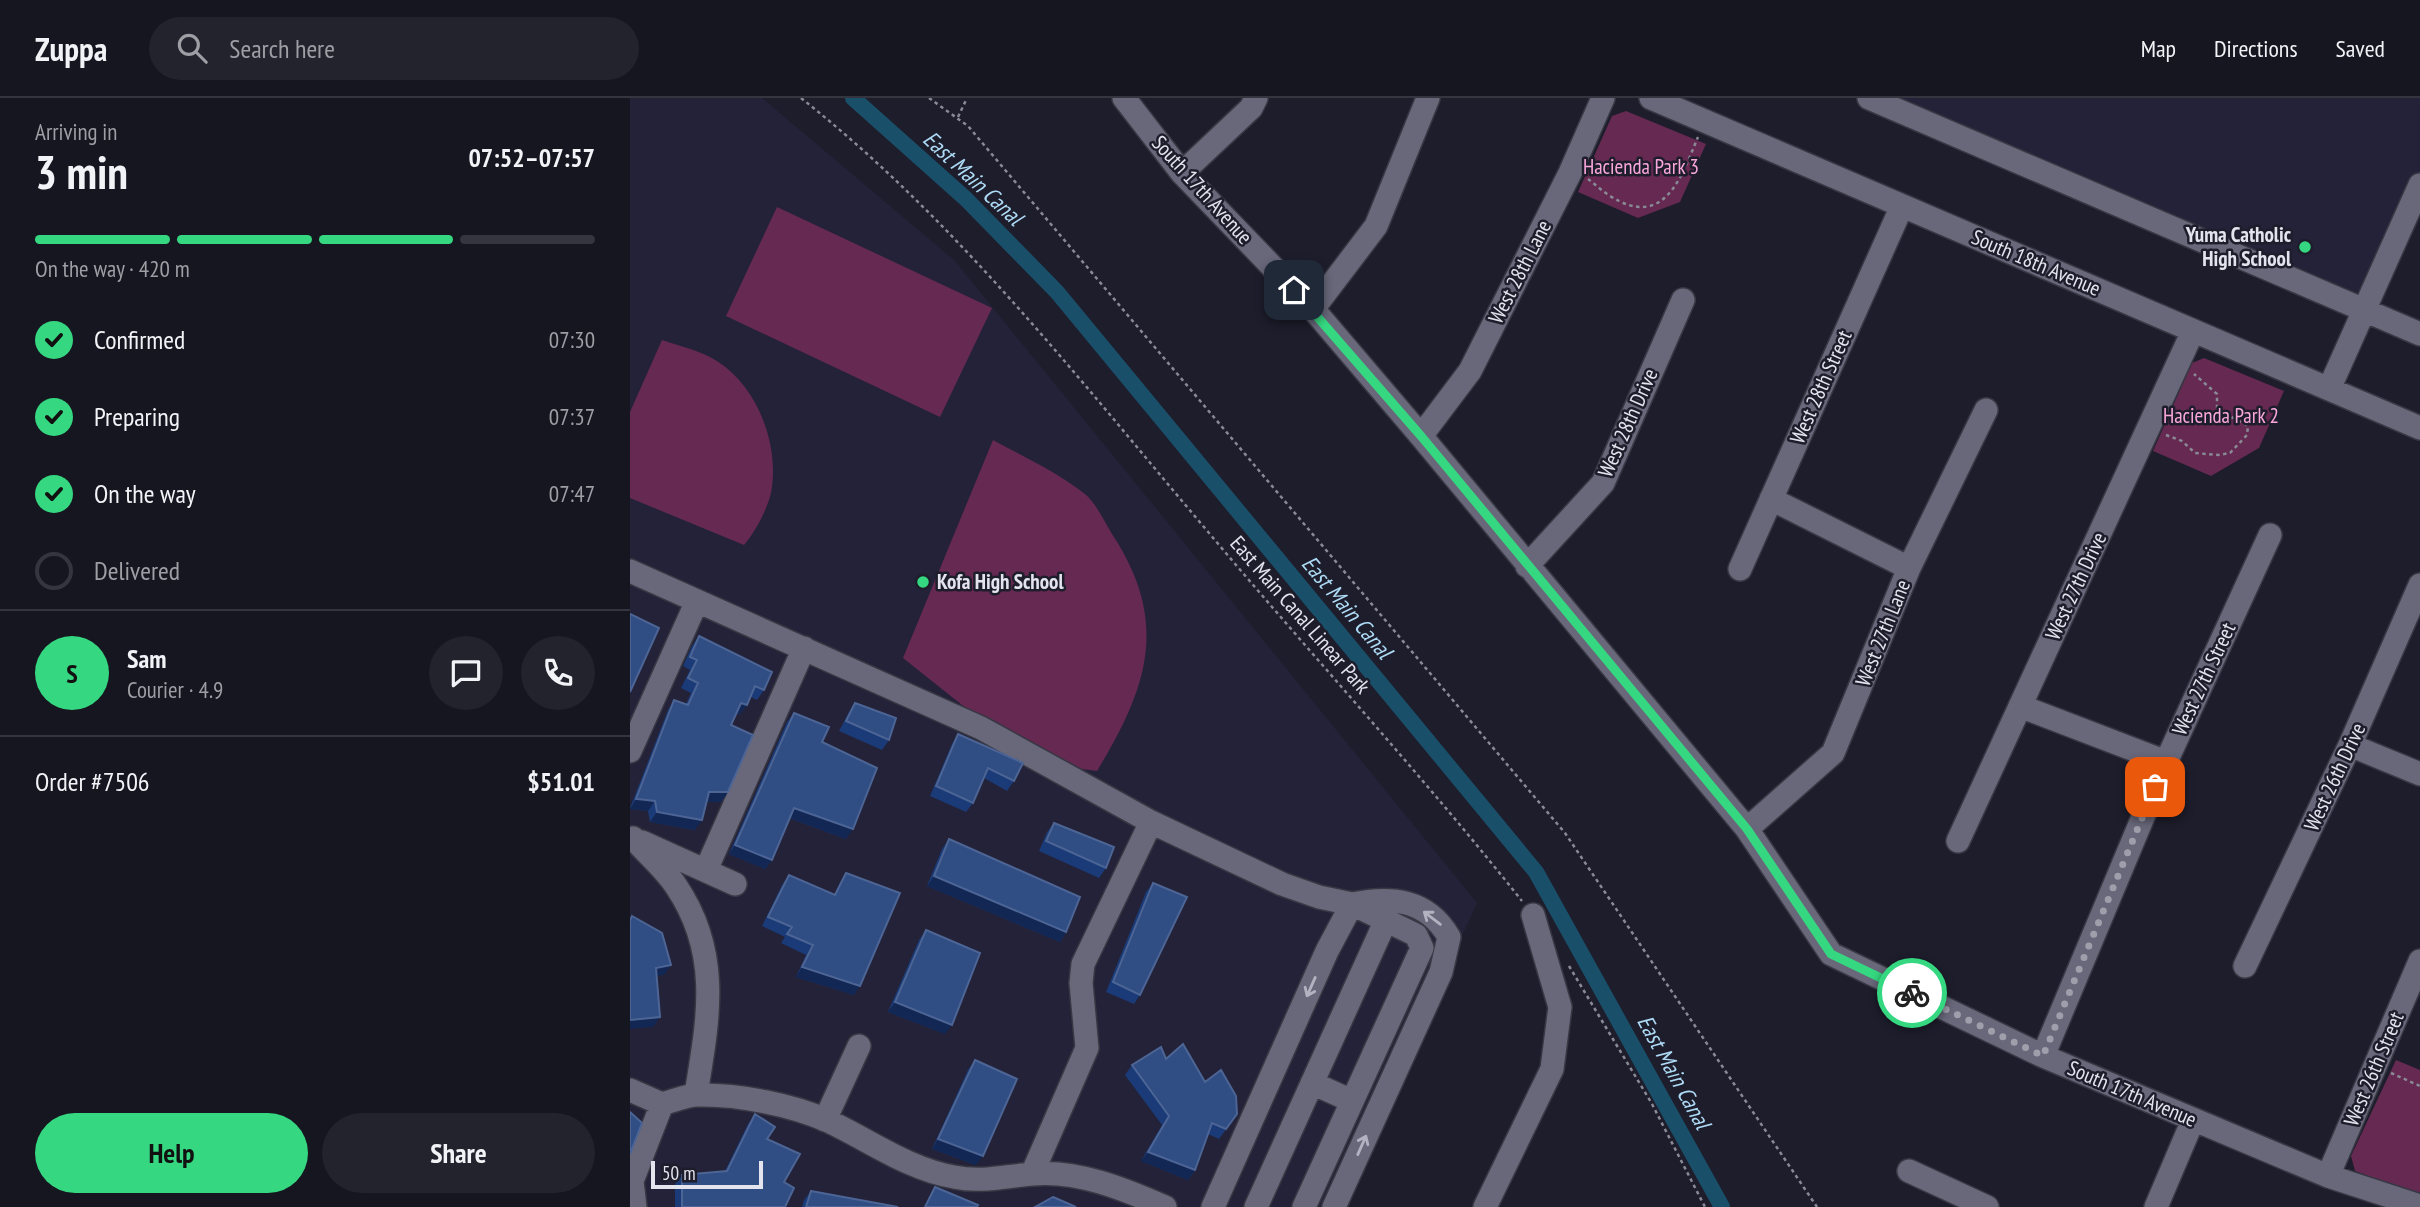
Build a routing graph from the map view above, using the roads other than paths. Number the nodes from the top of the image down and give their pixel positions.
1 (1124, 98) edge
2 (1256, 98) edge
3 (1428, 98) edge
4 (1603, 98) edge
5 (1651, 98) edge
6 (1869, 98) edge
7 (1182, 173) junction
8 (2418, 196) edge
9 (1902, 206) junction
10 (1683, 300) dead end
11 (1313, 309) junction
12 (2364, 310) junction
13 (2193, 331) junction
14 (2420, 334) edge
15 (2329, 389) junction
16 (1986, 410) dead end
17 (2420, 428) edge
18 (1421, 436) junction
19 (1771, 499) junction
20 (2270, 535) dead end
21 (1527, 566) junction
22 (1909, 568) junction
23 (1740, 569) dead end
24 (630, 571) edge
25 (2420, 585) edge
26 (697, 601) junction
27 (804, 648) junction
28 (2020, 706) junction
29 (2350, 745) junction
30 (630, 751) edge
31 (2166, 762) junction
32 (2420, 774) edge
33 (1151, 821) junction
34 (1747, 829) junction
35 (631, 838) edge
36 (1958, 841) dead end
37 (706, 870) junction
38 (736, 884) dead end
39 (1282, 884) junction
40 (1352, 904) junction
41 (1533, 915) road end
42 (1386, 920) junction
43 (1327, 951) junction
44 (2420, 961) edge
45 (2245, 966) dead end
46 (859, 1046) dead end
47 (2043, 1056) junction
48 (1312, 1083) junction
49 (630, 1090) edge
50 (696, 1094) junction
51 (1352, 1101) junction
52 (662, 1104) junction
53 (825, 1120) junction
54 (2193, 1120) junction
55 (1909, 1171) dead end
56 (1032, 1174) junction
57 (2328, 1176) junction
58 (2420, 1206) edge
59 (635, 1207) edge
60 (1165, 1207) edge
61 (1213, 1207) edge
62 (1256, 1207) edge
63 (1304, 1207) edge
64 (1334, 1207) edge
65 (1485, 1207) edge
66 (1987, 1207) edge
67 (2156, 1207) edge

1 - 7 street, South 17th Avenue
2 - 7 street
3 - 11 street
4 - 18 street, West 28th Lane
5 - 9 street, South 18th Avenue
6 - 12 street
7 - 11 street, South 17th Avenue
8 - 12 street
9 - 13 street, South 18th Avenue
9 - 19 street, West 28th Street
10 - 21 street, West 28th Drive
11 - 18 street, South 17th Avenue
12 - 14 street
12 - 15 street
13 - 15 street, South 18th Avenue
13 - 28 street, West 27th Drive
15 - 17 street, South 18th Avenue
16 - 22 street, West 27th Lane
18 - 21 street, South 17th Avenue
19 - 22 street
19 - 23 street, West 28th Street
20 - 31 street, West 27th Street
21 - 34 street, South 17th Avenue
22 - 34 street, West 27th Lane
24 - 26 street
25 - 29 street, West 26th Drive
26 - 27 street
26 - 30 street
27 - 33 street
27 - 37 street
28 - 31 street
28 - 36 street, West 27th Drive
29 - 32 street
29 - 45 street, West 26th Drive
31 - 47 street, West 27th Street
33 - 39 street
33 - 56 street
34 - 47 street, South 17th Avenue
35 - 37 street
35 - 50 street
37 - 38 street
39 - 40 street
39 - 43 street
40 - 42 street
40 - 43 street
64 -> 40 street
41 - 65 street
42 - 48 street
42 - 51 street
43 -> 61 street
44 - 57 street, West 26th Street
46 - 53 street
47 - 54 street, South 17th Avenue
48 - 51 street
48 - 62 street
49 - 52 street
50 - 52 street
50 - 53 street
51 - 63 street
52 - 59 street
53 - 56 street
54 - 57 street, South 17th Avenue
54 - 67 street
55 - 66 street
56 - 60 street
57 - 58 street, South 17th Avenue

